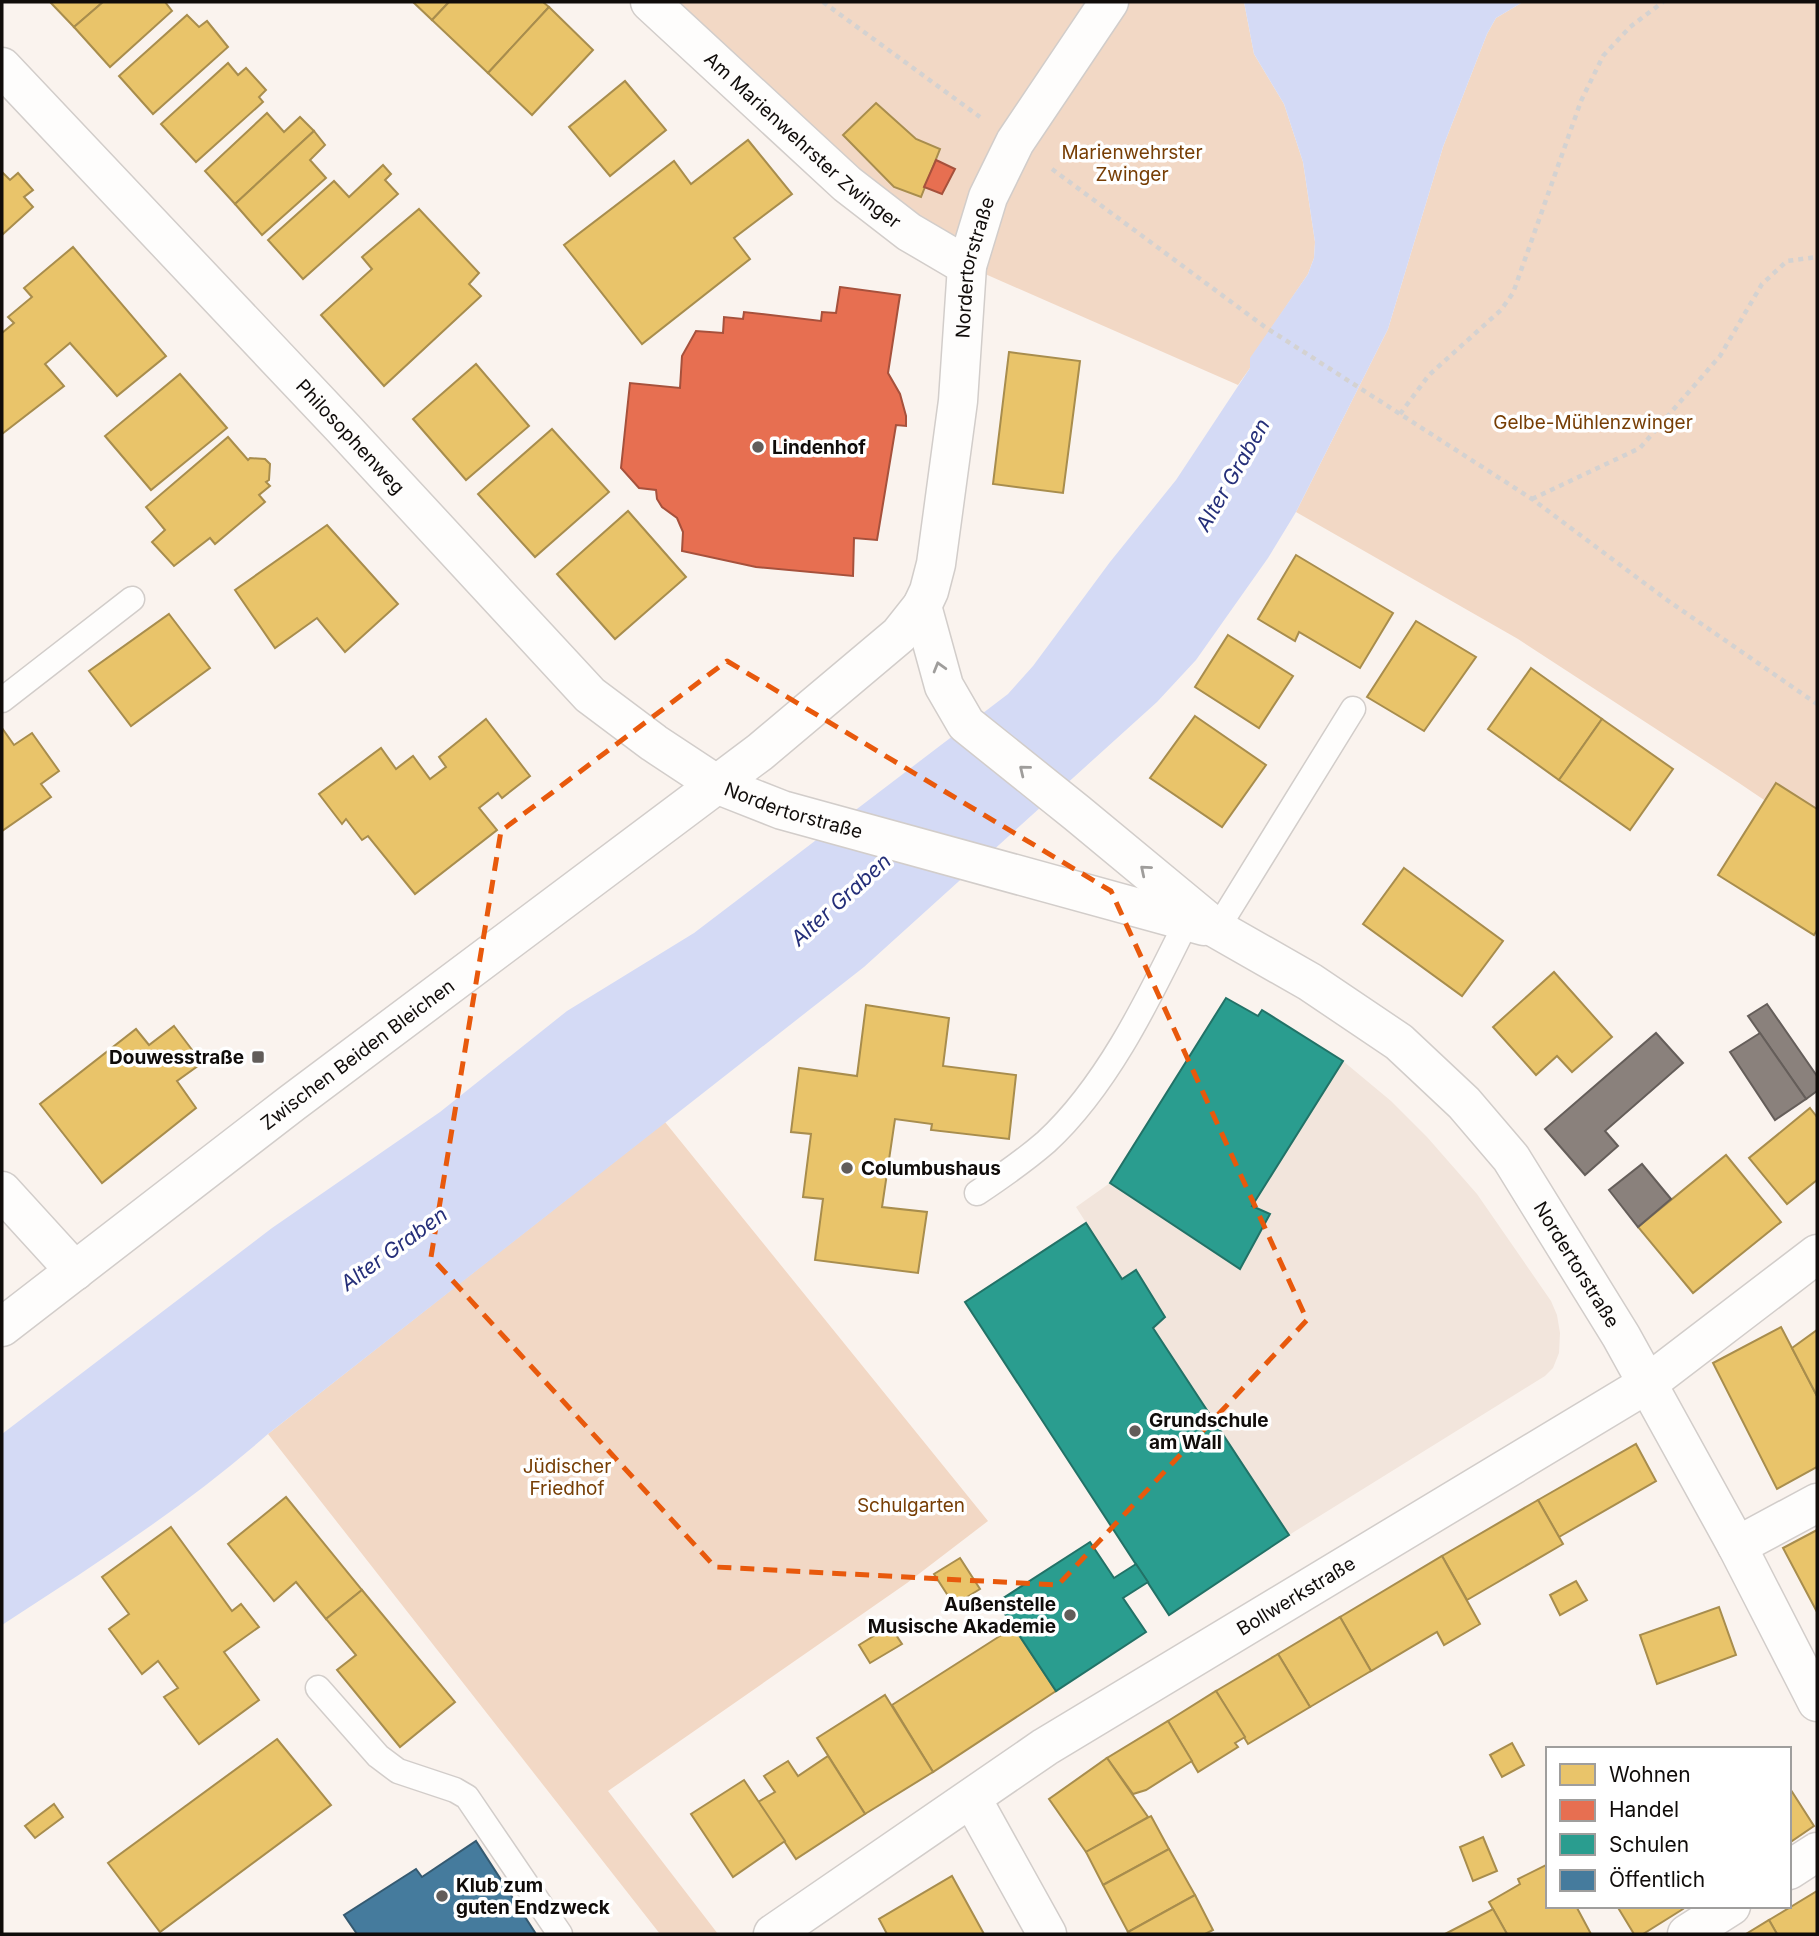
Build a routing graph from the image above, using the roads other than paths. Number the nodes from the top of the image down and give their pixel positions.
1 (650, 2) edge
2 (1109, 2) edge
3 (2, 66) edge
4 (967, 266) junction
5 (132, 599) dead end
6 (922, 606) junction
7 (2, 700) edge
8 (1353, 709) dead end
9 (716, 783) junction
10 (1202, 925) junction
11 (2, 1191) edge
12 (977, 1193) dead end
13 (1817, 1254) edge
14 (75, 1271) junction
15 (2, 1328) edge
16 (1647, 1384) junction
17 (1817, 1503) edge
18 (1737, 1546) junction
19 (318, 1688) dead end
20 (1816, 1695) edge
21 (972, 1799) junction
22 (1817, 1852) edge
23 (1791, 1869) edge
24 (1728, 1908) edge
25 (560, 1934) edge
26 (773, 1934) edge
27 (1046, 1934) edge
28 (1687, 1934) edge

1 - 4 street, Am Marienwehrster Zwinger
2 - 4 street, Nordertorstraße
3 - 9 street, Philosophenweg
4 - 6 street, Nordertorstraße
5 - 7 lane
6 - 9 street, Nordertorstraße
10 -> 6 street, Nordertorstraße
8 - 10 lane
9 - 10 street, Nordertorstraße
9 - 14 street, Zwischen Beiden Bleichen
10 - 12 lane
10 - 16 street, Nordertorstraße
11 - 14 street
13 - 16 street, Bollwerkstraße
14 - 15 street, Zwischen Beiden Bleichen
16 - 18 street, Nordertorstraße
16 - 21 street, Bollwerkstraße
17 - 18 street
18 - 20 street, Nordertorstraße
19 - 25 lane
21 - 26 street, Bollwerkstraße
21 - 27 street
22 - 23 street
24 - 28 street

